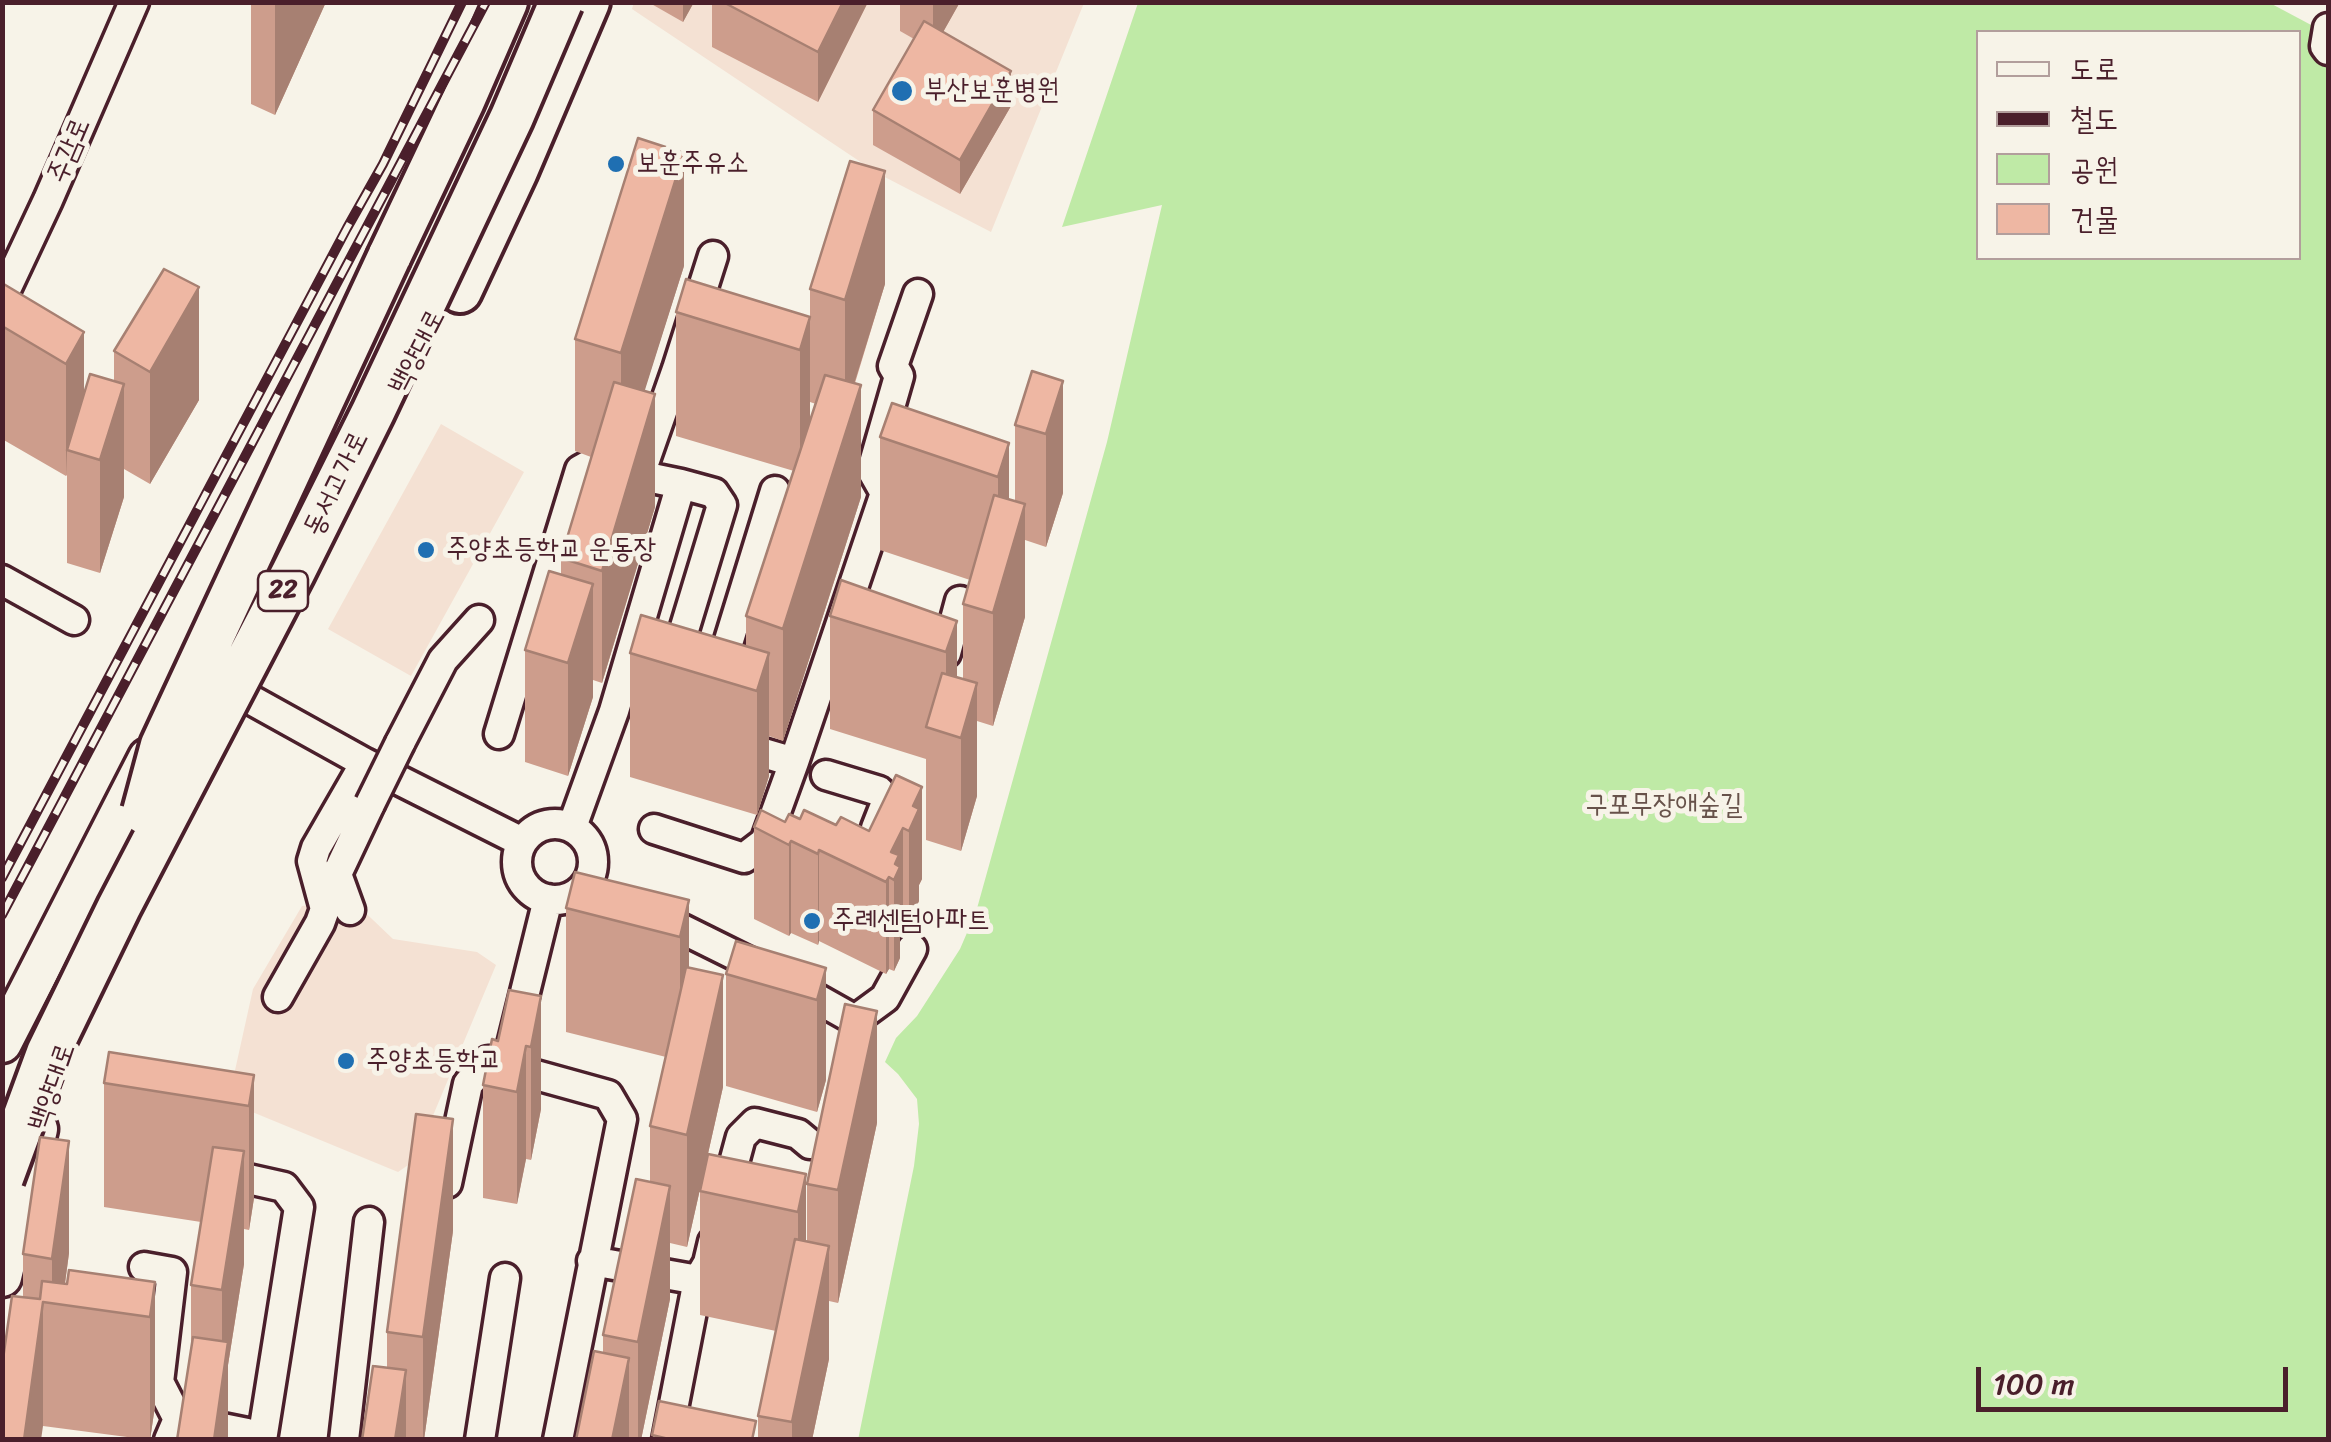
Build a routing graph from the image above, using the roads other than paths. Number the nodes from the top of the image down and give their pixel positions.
1 (134, 2) edge
2 (506, 2) edge
3 (521, 2) edge
4 (535, 2) edge
5 (561, 2) edge
6 (577, 2) edge
7 (588, 2) edge
8 (2328, 28) edge
9 (2328, 50) edge
10 (713, 256) dead end
11 (918, 294) dead end
12 (2, 298) edge
13 (677, 369) junction
14 (709, 378) edge
15 (640, 474) junction
16 (871, 476) junction
17 (681, 484) junction
18 (775, 491) dead end
19 (907, 514) edge
20 (293, 573) junction
21 (2, 580) edge
22 (960, 601) edge
23 (74, 620) dead end
24 (479, 620) dead end
25 (193, 668) junction
26 (940, 676) edge
27 (669, 678) edge
28 (823, 678) junction
29 (852, 687) edge
30 (242, 694) junction
31 (712, 698) edge
32 (499, 734) dead end
33 (719, 741) edge
34 (794, 762) junction
35 (366, 763) junction
36 (826, 775) dead end
37 (777, 809) junction
38 (144, 812) junction
39 (810, 819) edge
40 (572, 827) junction
41 (654, 829) dead end
42 (843, 829) edge
43 (522, 842) junction
44 (586, 883) junction
45 (548, 899) junction
46 (350, 910) dead end
47 (912, 949) dead end
48 (278, 998) dead end
49 (4, 1035) edge
50 (508, 1061) junction
51 (2, 1104) edge
52 (810, 1144) dead end
53 (189, 1166) edge
54 (2, 1178) edge
55 (447, 1183) edge
56 (369, 1222) dead end
57 (592, 1262) junction
58 (144, 1267) dead end
59 (2, 1277) edge
60 (506, 1278) dead end
61 (698, 1280) junction
62 (174, 1429) edge
63 (258, 1440) edge
64 (344, 1440) edge
65 (480, 1440) edge
66 (558, 1440) edge
67 (667, 1440) edge

1 - 12 street, 주감로
2 - 38 highway, bridge
3 - 25 main road, 백양대로
4 - 38 highway, 동서고가로 / 22, bridge
5 - 20 highway, 동서고가로 / 22, bridge
6 - 30 main road, 백양대로
7 - 20 highway, bridge
8 - 9 street
10 - 13 street
11 - 16 street
13 - 14 street
13 - 15 street
15 - 17 street
15 - 32 street
16 - 19 street
16 - 28 street
17 - 27 street
17 - 40 street
18 - 31 street
20 - 54 highway, 동서고가로 / 22, bridge
21 - 23 street
22 - 26 street
24 - 46 street, bridge
25 - 30 street
25 - 49 main road, 백양대로
28 - 29 street
28 - 34 street
30 - 35 street
30 - 59 main road, 백양대로
33 - 34 street
34 - 37 street
35 - 43 street
35 - 48 street
36 - 42 street
37 - 39 street
37 - 41 street
38 - 51 highway, 동서고가로 / 22
40 - 43 street
40 - 44 street
43 - 45 street
44 - 45 street
44 - 47 street
45 - 50 street
50 - 55 street
50 - 57 street
52 - 61 street
53 - 63 street
56 - 64 street
57 - 61 street
57 - 66 street
58 - 62 street
60 - 65 street
61 - 67 street
62 - 63 street

